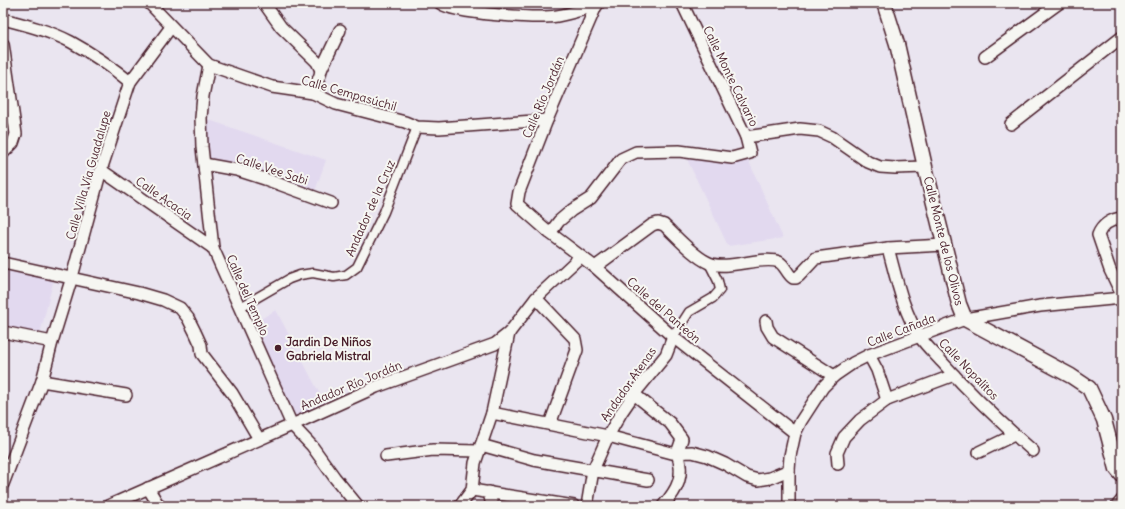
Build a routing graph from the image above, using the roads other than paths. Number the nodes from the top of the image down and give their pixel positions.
1 (149, 3) edge
2 (264, 3) edge
3 (682, 3) edge
4 (884, 3) edge
5 (1059, 3) edge
6 (442, 4) edge
7 (598, 4) edge
8 (581, 6) edge
9 (483, 8) edge
10 (3, 19) edge
11 (171, 27) junction
12 (340, 30) dead end
13 (1122, 37) edge
14 (3, 44) edge
15 (985, 58) dead end
16 (209, 65) junction
17 (321, 70) junction
18 (130, 82) junction
19 (313, 93) junction
20 (8, 108) edge
21 (548, 120) junction
22 (1011, 124) dead end
23 (417, 127) junction
24 (746, 137) junction
25 (3, 153) edge
26 (204, 164) junction
27 (925, 167) junction
28 (101, 170) junction
29 (331, 204) dead end
30 (517, 204) joint
31 (1122, 218) edge
32 (550, 233) junction
33 (944, 245) junction
34 (213, 248) junction
35 (888, 248) junction
36 (580, 257) junction
37 (3, 263) edge
38 (708, 263) junction
39 (596, 267) junction
40 (72, 277) junction
41 (1122, 296) edge
42 (536, 298) junction
43 (239, 308) junction
44 (965, 319) junction
45 (766, 321) dead end
46 (3, 332) edge
47 (509, 333) junction
48 (673, 337) junction
49 (920, 337) junction
50 (52, 342) junction
51 (869, 355) junction
52 (954, 375) junction
53 (834, 376) junction
54 (42, 382) junction
55 (634, 394) junction
56 (126, 396) dead end
57 (887, 400) junction
58 (492, 413) junction
59 (550, 424) junction
60 (292, 425) junction
61 (795, 433) junction
62 (1014, 434) junction
63 (608, 436) junction
64 (260, 439) junction
65 (480, 448) junction
66 (1033, 451) dead end
67 (979, 452) dead end
68 (677, 453) junction
69 (386, 456) dead end
70 (838, 464) dead end
71 (593, 470) junction
72 (789, 470) junction
73 (1122, 476) edge
74 (648, 480) dead end
75 (3, 484) edge
76 (148, 488) junction
77 (472, 490) junction
78 (489, 492) junction
79 (1122, 500) edge
80 (108, 506) edge
81 (159, 506) edge
82 (358, 506) edge
83 (460, 506) edge
84 (492, 506) edge
85 (574, 506) edge
86 (587, 506) edge
87 (663, 506) edge
88 (789, 506) edge
89 (1117, 506) edge

1 - 11 street, Calle Cempasúchil
2 - 17 street
3 - 24 street, Calle Monte Calvario
4 - 27 street, Calle Monte de los Olivos
5 - 15 street
6 - 9 street
7 - 8 street
7 - 21 street, Calle Río Jordán
8 - 9 street
10 - 18 street
11 - 16 street, Calle Cempasúchil
11 - 18 street, Calle Villa Vía Guadalupe
12 - 17 street
13 - 22 street
14 - 20 street
16 - 19 street, Calle Cempasúchil
16 - 26 street, Calle del Templo
17 - 19 street
18 - 28 street, Calle Villa Vía Guadalupe
19 - 23 street, Calle Cempasúchil
20 - 25 street
21 - 23 street, Calle Cempasúchil
21 - 30 street, Calle Río Jordán
23 - 43 street, Andador de la Cruz
24 - 27 street
24 - 32 street
26 - 29 street, Calle Vee Sabi
26 - 34 street, Calle del Templo
27 - 33 street, Calle Monte de los Olivos
28 - 34 street, Calle Acacia
28 - 40 street, Calle Villa Vía Guadalupe
30 - 32 street, Calle del Panteón
31 - 41 street
32 - 36 street, Calle del Panteón
33 - 35 street
33 - 44 street, Calle Monte de los Olivos
34 - 43 street, Calle del Templo
35 - 38 street
35 - 49 street, Calle Nopalitos
36 - 39 street, Calle del Panteón
36 - 42 street, Andador Río Jordán
37 - 40 street
38 - 39 street
38 - 48 street, Andador Atenas
39 - 48 street, Calle del Panteón
40 - 50 street, Calle Villa Vía Guadalupe
40 - 64 street
41 - 44 street, Calle Cañada
42 - 47 street, Andador Río Jordán
42 - 59 street
43 - 60 street, Calle del Templo
44 - 49 street, Calle Cañada
44 - 73 street, Calle Monte de los Olivos
45 - 53 street
46 - 50 street
47 - 58 street
47 - 60 street, Andador Río Jordán
48 - 55 street, Andador Atenas
48 - 61 street, Calle del Panteón
49 - 51 street, Calle Cañada
49 - 52 street, Calle Nopalitos
50 - 54 street, Calle Villa Vía Guadalupe
51 - 53 street, Calle Cañada
51 - 57 street
52 - 57 street
52 - 62 street, Calle Nopalitos
53 - 61 street, Calle Cañada
54 - 56 street
54 - 75 street, Calle Villa Vía Guadalupe
55 - 63 street, Andador Atenas
55 - 68 street
57 - 70 street
58 - 59 street
58 - 65 street
59 - 63 street
60 - 64 street, Andador Río Jordán
60 - 82 street, Calle del Templo
61 - 72 street, Calle Cañada
62 - 66 street, Calle Nopalitos
62 - 67 street
63 - 68 street
63 - 71 street, Andador Atenas
64 - 76 street, Andador Río Jordán
65 - 69 street
65 - 71 street
65 - 77 street
68 - 72 street
68 - 87 street
71 - 74 street
71 - 86 street, Andador Atenas
72 - 88 street, Calle Cañada
76 - 80 street, Andador Río Jordán
76 - 81 street
77 - 78 street
77 - 83 street
78 - 84 street
78 - 85 street
79 - 89 street

